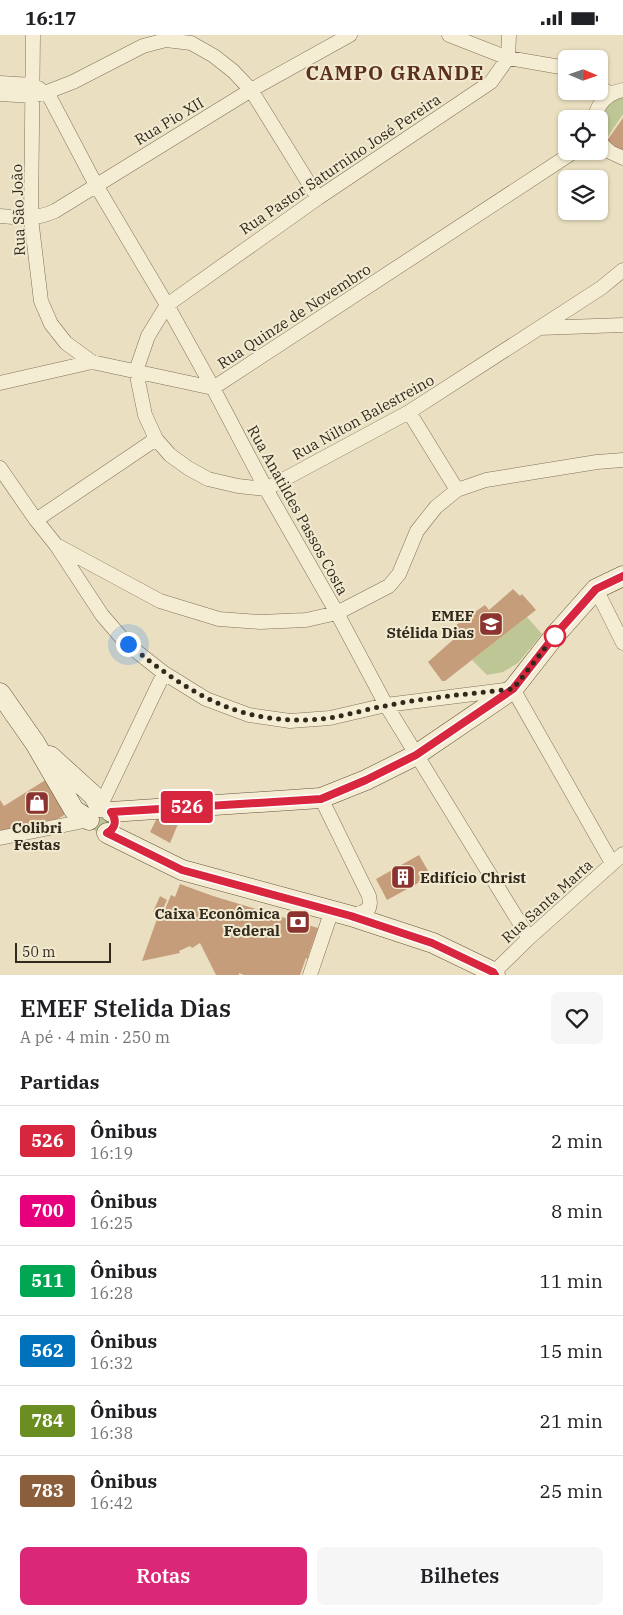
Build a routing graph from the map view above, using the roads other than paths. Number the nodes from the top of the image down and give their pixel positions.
1 (33, 35) edge
2 (350, 35) edge
3 (449, 35) edge
4 (509, 35) edge
5 (508, 58) junction
6 (558, 67) edge
7 (0, 83) edge
8 (33, 90) junction
9 (610, 90) edge
10 (251, 91) junction
11 (47, 92) junction
12 (0, 94) edge
13 (597, 110) edge
14 (608, 150) edge
15 (623, 158) edge
16 (561, 160) edge
17 (96, 185) junction
18 (318, 198) junction
19 (0, 216) edge
20 (31, 218) junction
21 (623, 270) edge
22 (166, 305) junction
23 (623, 325) edge
24 (539, 328) junction
25 (92, 362) junction
26 (136, 371) junction
27 (0, 383) edge
28 (213, 388) junction
29 (409, 413) junction
30 (156, 439) junction
31 (623, 460) edge
32 (0, 469) edge
33 (266, 489) junction
34 (458, 490) junction
35 (36, 520) junction
36 (56, 545) junction
37 (623, 575) edge
38 (596, 589) junction
39 (337, 613) junction
40 (623, 643) edge
41 (164, 673) junction
42 (513, 689) junction
43 (0, 693) edge
44 (386, 705) junction
45 (416, 755) junction
46 (321, 799) junction
47 (100, 813) junction
48 (0, 838) edge
49 (623, 854) edge
50 (612, 863) junction
51 (342, 913) junction
52 (529, 938) junction
53 (493, 974) edge
54 (310, 975) edge

1 - 8 street, Rua São João
2 - 10 street, Rua Pio XII
3 - 5 street
4 - 5 street
5 - 6 street
5 - 18 street, Rua Pastor Saturnino José Pereira
7 - 8 street
8 - 11 street
8 - 12 street
8 - 20 street, Rua São João
9 - 13 street
10 - 11 street
10 - 17 street, Rua Pio XII
10 - 18 street
11 - 17 street, Rua Anatildes Passos Costa
14 - 15 street
16 - 28 street, Rua Quinze de Novembro
17 - 20 street, Rua Pio XII
17 - 22 street, Rua Anatildes Passos Costa
18 - 22 street, Rua Pastor Saturnino José Pereira
19 - 20 street, Rua Pio XII
20 - 25 street, Rua São João
21 - 24 street, Rua Nilton Balestreino
22 - 26 street
22 - 28 street, Rua Anatildes Passos Costa
23 - 24 street
24 - 29 street, Rua Nilton Balestreino
25 - 26 street, Rua Quinze de Novembro
25 - 27 street, Rua Quinze de Novembro
26 - 28 street, Rua Quinze de Novembro
26 - 30 street
28 - 33 street, Rua Anatildes Passos Costa
29 - 33 street, Rua Nilton Balestreino
29 - 34 street
30 - 33 street
30 - 35 street
31 - 34 street
32 - 35 street
33 - 39 street, Rua Anatildes Passos Costa
34 - 39 street
35 - 36 street
36 - 39 street
36 - 41 street
37 - 38 main road
38 - 40 street
38 - 42 main road
39 - 44 street, Rua Anatildes Passos Costa
41 - 44 street
41 - 47 street
42 - 44 street
42 - 45 main road
42 - 50 street
43 - 47 main road
44 - 45 street, Rua Anatildes Passos Costa
45 - 46 main road
45 - 52 street, Rua Anatildes Passos Costa
46 - 47 main road
46 - 51 street
47 - 48 street
47 - 51 main road
49 - 50 street, Rua Santa Marta
50 - 52 street, Rua Santa Marta
51 - 53 main road
51 - 54 street
52 - 53 street, Rua Santa Marta

